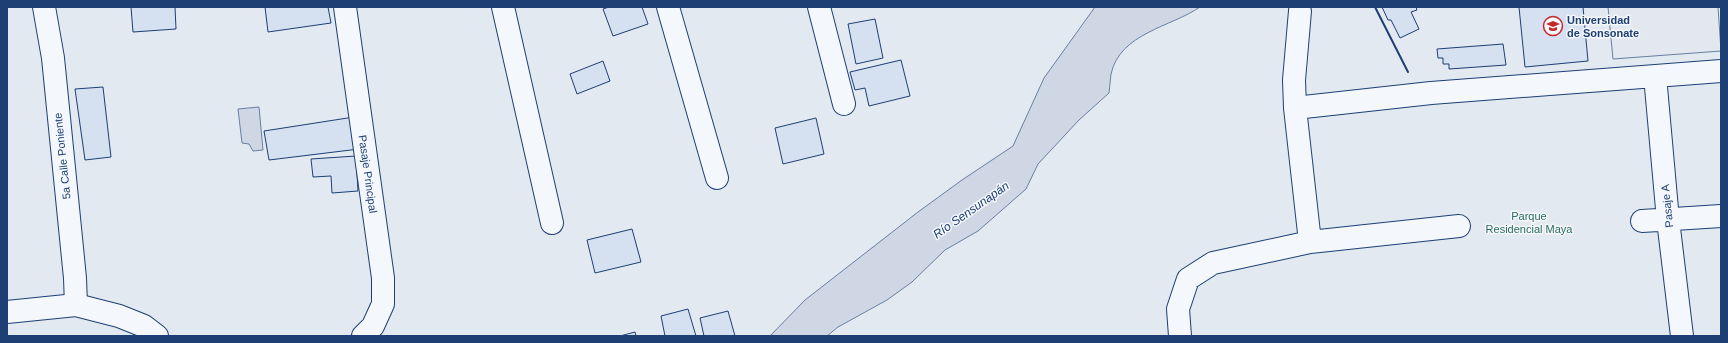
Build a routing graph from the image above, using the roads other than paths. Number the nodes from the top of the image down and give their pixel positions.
1 (44, 7) edge
2 (345, 7) edge
3 (503, 7) edge
4 (668, 7) edge
5 (819, 7) edge
6 (1300, 11) dead end
7 (1721, 71) edge
8 (1655, 76) junction
9 (844, 104) dead end
10 (1295, 108) junction
11 (717, 178) dead end
12 (1721, 216) edge
13 (1668, 220) junction
14 (1642, 221) dead end
15 (552, 223) dead end
16 (1460, 226) dead end
17 (1310, 242) junction
18 (76, 306) junction
19 (7, 312) edge
20 (157, 336) edge
21 (363, 336) edge
22 (1180, 336) edge
23 (1682, 336) edge

1 - 18 street, 5a Calle Poniente
2 - 21 street, Pasaje Principal
3 - 15 street
4 - 11 street
5 - 9 street
6 - 10 street
7 - 8 street
8 - 10 street
8 - 13 street, Pasaje A
10 - 17 street
12 - 13 street
13 - 14 street
13 - 23 street, Pasaje A
16 - 17 street
17 - 22 street
18 - 19 street
18 - 20 street

